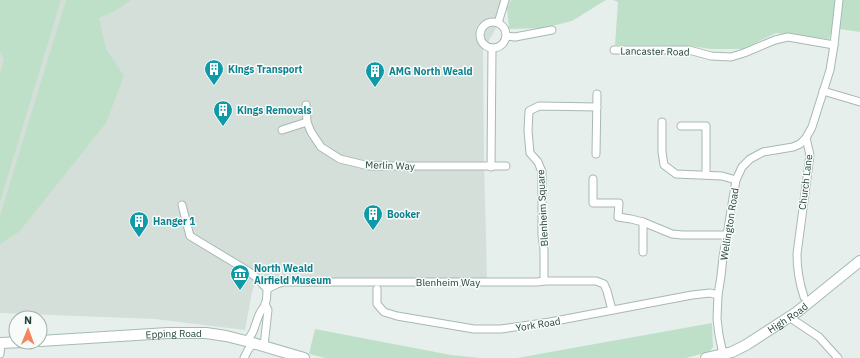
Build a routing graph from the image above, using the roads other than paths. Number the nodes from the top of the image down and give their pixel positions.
1 (505, 0) edge
2 (840, 0) edge
3 (498, 23) junction
4 (552, 30) dead end
5 (506, 36) junction
6 (834, 45) junction
7 (492, 48) junction
8 (614, 50) dead end
9 (823, 91) junction
10 (597, 94) dead end
11 (860, 102) edge
12 (306, 105) dead end
13 (597, 107) junction
14 (307, 122) junction
15 (662, 122) dead end
16 (681, 126) dead end
17 (282, 130) dead end
18 (806, 138) junction
19 (596, 154) dead end
20 (491, 166) junction
21 (506, 166) dead end
22 (706, 175) junction
23 (593, 179) dead end
24 (736, 180) junction
25 (182, 205) dead end
26 (643, 222) junction
27 (727, 235) junction
28 (643, 252) dead end
29 (860, 261) edge
30 (544, 281) junction
31 (267, 289) junction
32 (377, 289) dead end
33 (718, 295) junction
34 (804, 297) dead end
35 (265, 304) junction
36 (612, 310) junction
37 (789, 317) junction
38 (48, 340) edge
39 (249, 342) junction
40 (0, 343) edge
41 (264, 346) junction
42 (0, 354) edge
43 (723, 354) junction
44 (244, 358) edge
45 (304, 358) edge
46 (706, 358) edge
47 (838, 358) edge

1 - 3 street
2 - 6 street
3 - 5 street
3 - 7 street
4 - 5 street
5 - 7 street
6 - 8 street, Lancaster Road
6 - 9 street
7 - 20 street
9 - 11 street
9 - 18 street
10 - 13 street
12 - 14 street, Merlin Way
13 - 19 street
13 - 30 street, Blenheim Square
14 - 17 street
14 - 20 street, Merlin Way
15 - 22 street
16 - 22 street
18 - 24 street, Wellington Road
18 - 34 street, Church Lane
20 - 21 street, Merlin Way
22 - 24 street
23 - 26 street
24 - 27 street, Wellington Road
25 - 31 street
26 - 27 street
26 - 28 street
27 - 33 street, Wellington Road
29 - 37 main road, High Road
30 - 31 street, Blenheim Way
30 - 36 street, Blenheim Way
31 - 35 street
32 - 36 street, York Road
33 - 36 street, York Road
33 - 43 street, Wellington Road
35 - 39 street
35 - 41 street
37 - 43 main road, High Road
37 - 47 street
38 - 39 main road, Epping Road
39 - 41 main road, Epping Road
39 - 44 street
40 - 42 street
41 - 45 main road, Epping Road
43 - 46 main road, High Road

